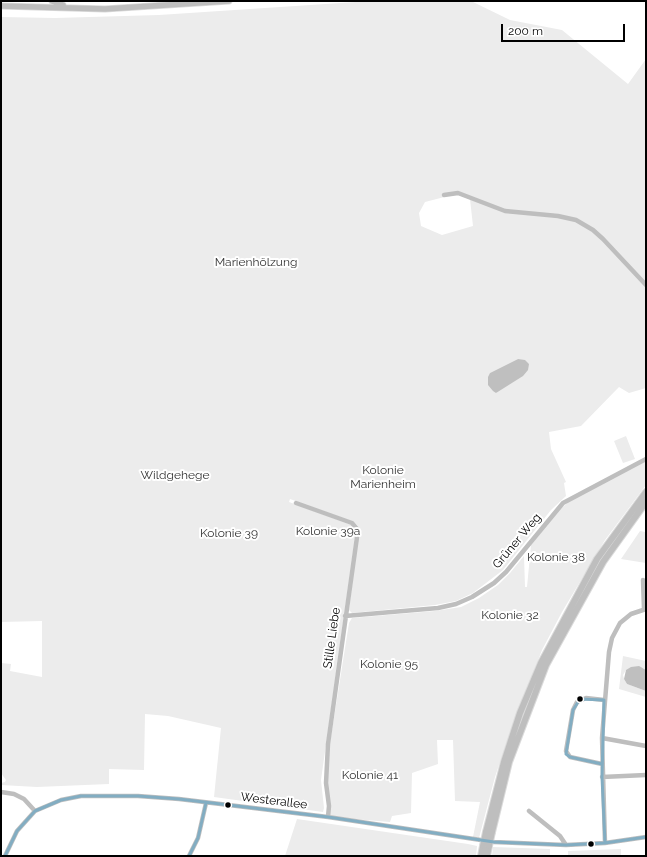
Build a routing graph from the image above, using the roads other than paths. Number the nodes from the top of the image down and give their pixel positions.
1 (52, 1) edge
2 (229, 1) edge
3 (43, 4) edge
4 (1, 6) edge
5 (69, 7) junction
6 (444, 195) dead end
7 (646, 286) edge
8 (646, 458) edge
9 (646, 492) edge
10 (646, 502) edge
11 (296, 503) dead end
12 (643, 580) dead end
13 (645, 609) edge
14 (345, 616) junction
15 (604, 700) junction
16 (602, 738) junction
17 (646, 746) edge
18 (602, 764) junction
19 (646, 775) edge
20 (602, 777) junction
21 (1, 792) edge
22 (206, 803) junction
23 (529, 810) dead end
24 (35, 812) junction
25 (328, 817) junction
26 (489, 832) junction
27 (646, 837) edge
28 (605, 843) junction
29 (566, 844) junction
30 (486, 846) junction
31 (5, 856) edge
32 (188, 856) edge
33 (481, 856) edge
34 (487, 856) edge

1 - 5 main road
2 - 5 main road
3 - 4 main road
3 - 5 main road
6 - 7 street
8 - 14 street, Grüner Weg
9 - 26 highway
10 - 26 highway
11 - 14 street, Stille Liebe
12 - 13 street
13 - 15 street
14 - 25 street, Stille Liebe
15 - 16 street
15 - 18 street
16 - 17 street
16 - 18 street
18 - 20 street
19 - 20 street
20 - 28 street
21 - 24 street
22 - 24 street, Westerallee
22 - 25 street, Westerallee
22 - 32 street
23 - 29 street
24 - 31 street, Westerallee
25 - 29 street, Westerallee
26 - 30 highway, bridge
27 - 28 street, Westerallee
28 - 29 street, Westerallee
30 - 33 highway
30 - 34 highway

